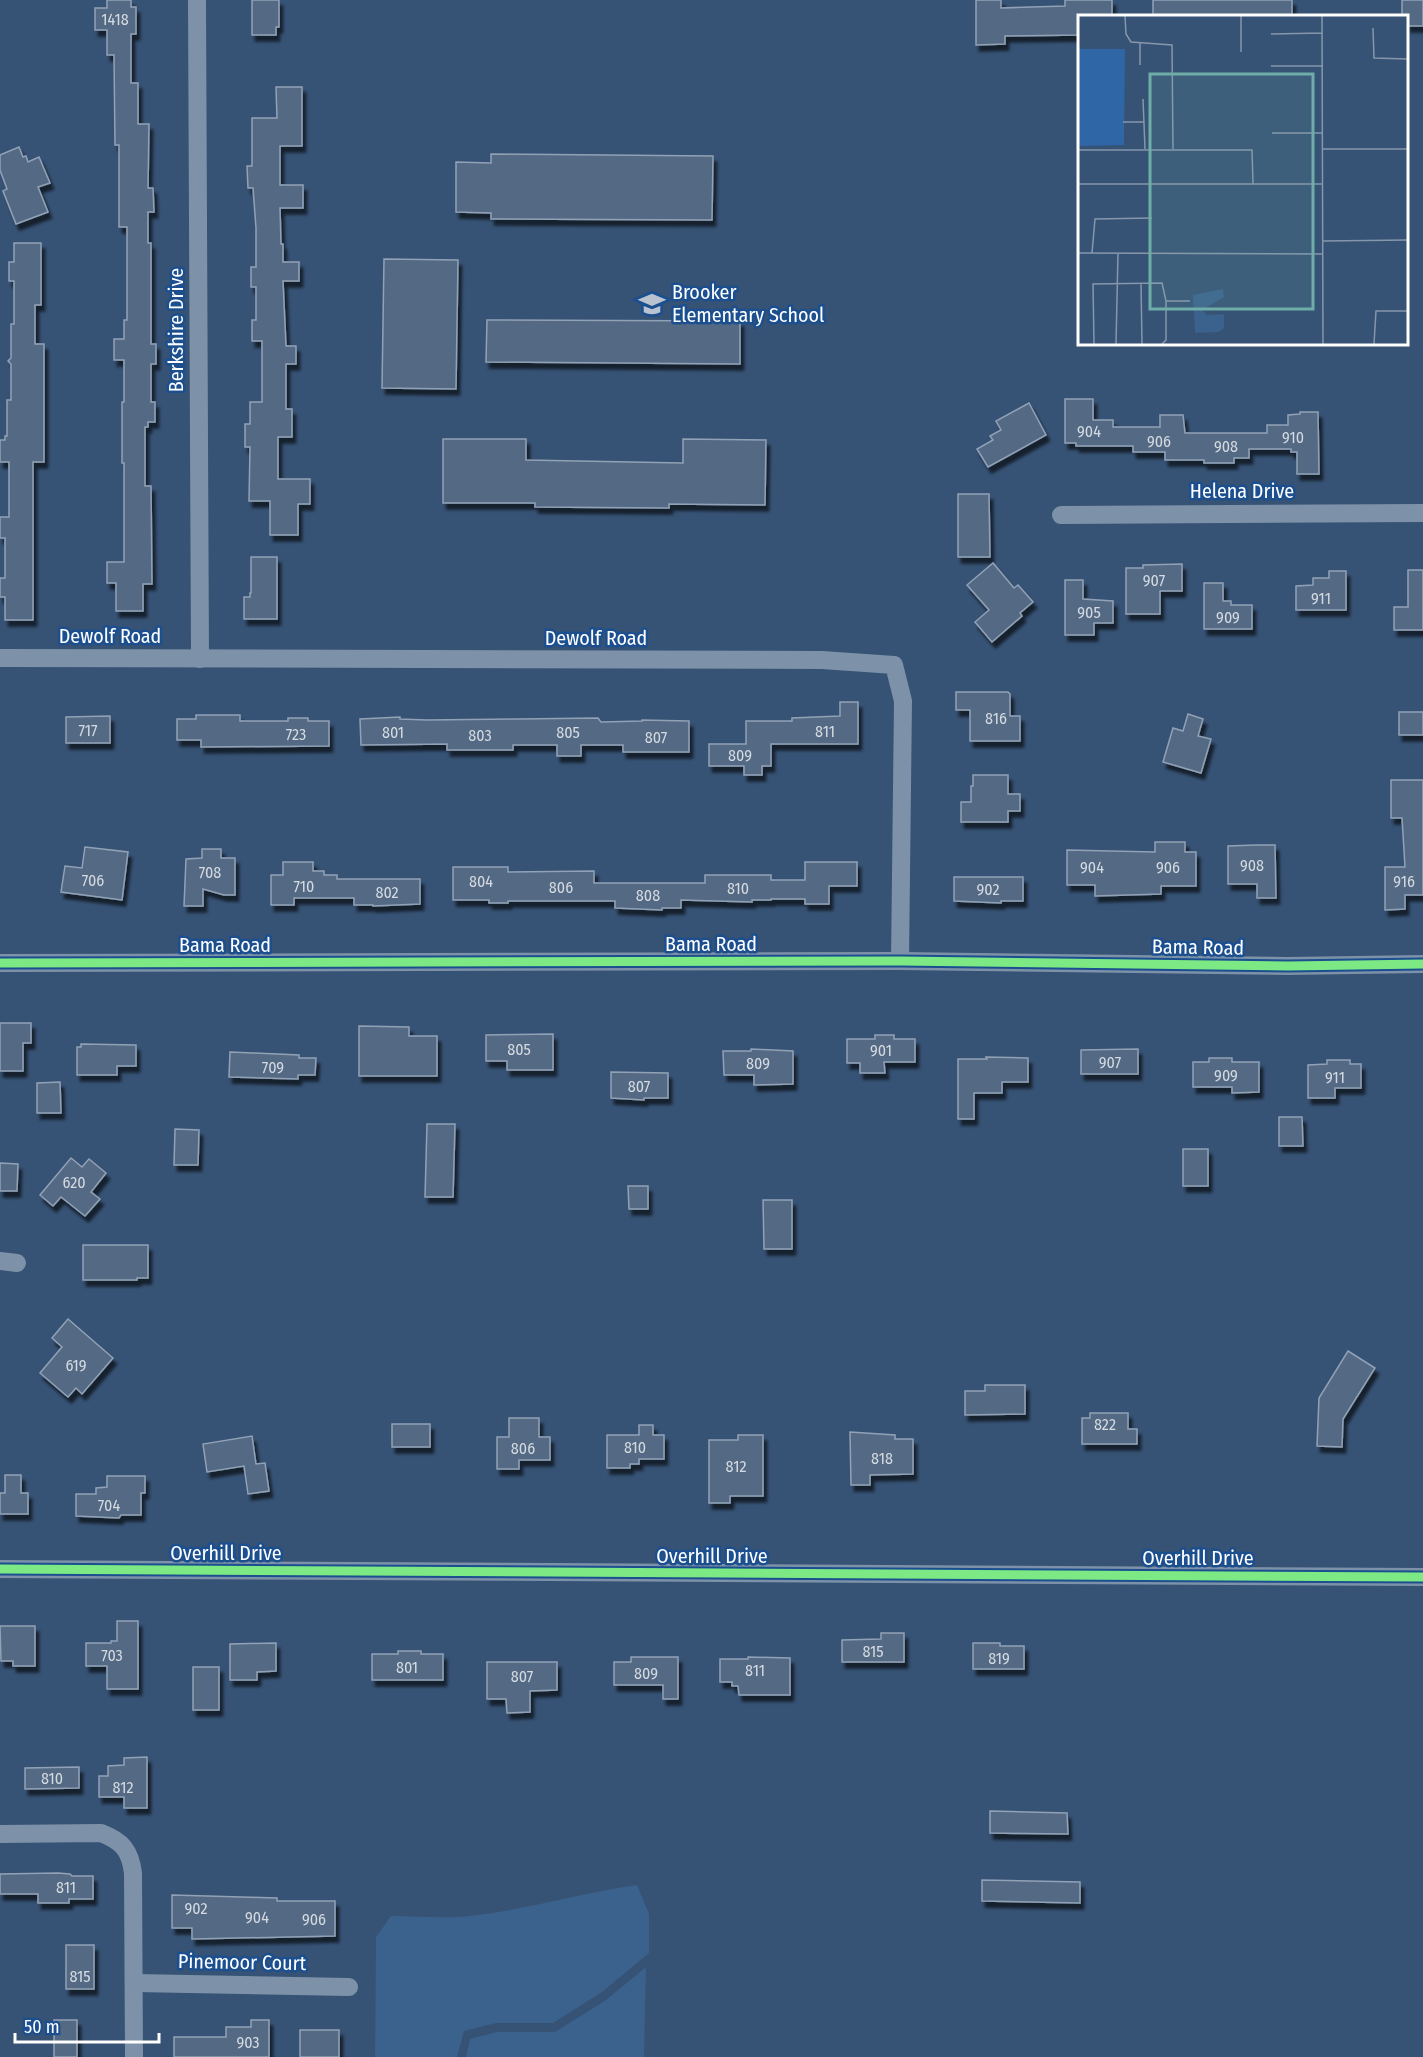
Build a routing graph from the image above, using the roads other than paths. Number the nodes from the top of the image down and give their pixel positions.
1 (198, 0) edge
2 (1423, 513) edge
3 (1061, 514) dead end
4 (0, 658) edge
5 (200, 659) junction
6 (900, 961) junction
7 (0, 963) edge
8 (1423, 964) edge
9 (0, 1569) edge
10 (1423, 1577) edge
11 (0, 1834) edge
12 (135, 1983) junction
13 (349, 1987) dead end
14 (134, 2057) edge

1 - 5 street, Berkshire Drive
2 - 3 street, Helena Drive
4 - 5 street, Dewolf Road
5 - 6 street, Dewolf Road
6 - 7 street, Bama Road
6 - 8 street, Bama Road
9 - 10 street, Overhill Drive
11 - 12 street
12 - 13 street, Pinemoor Court
12 - 14 street

